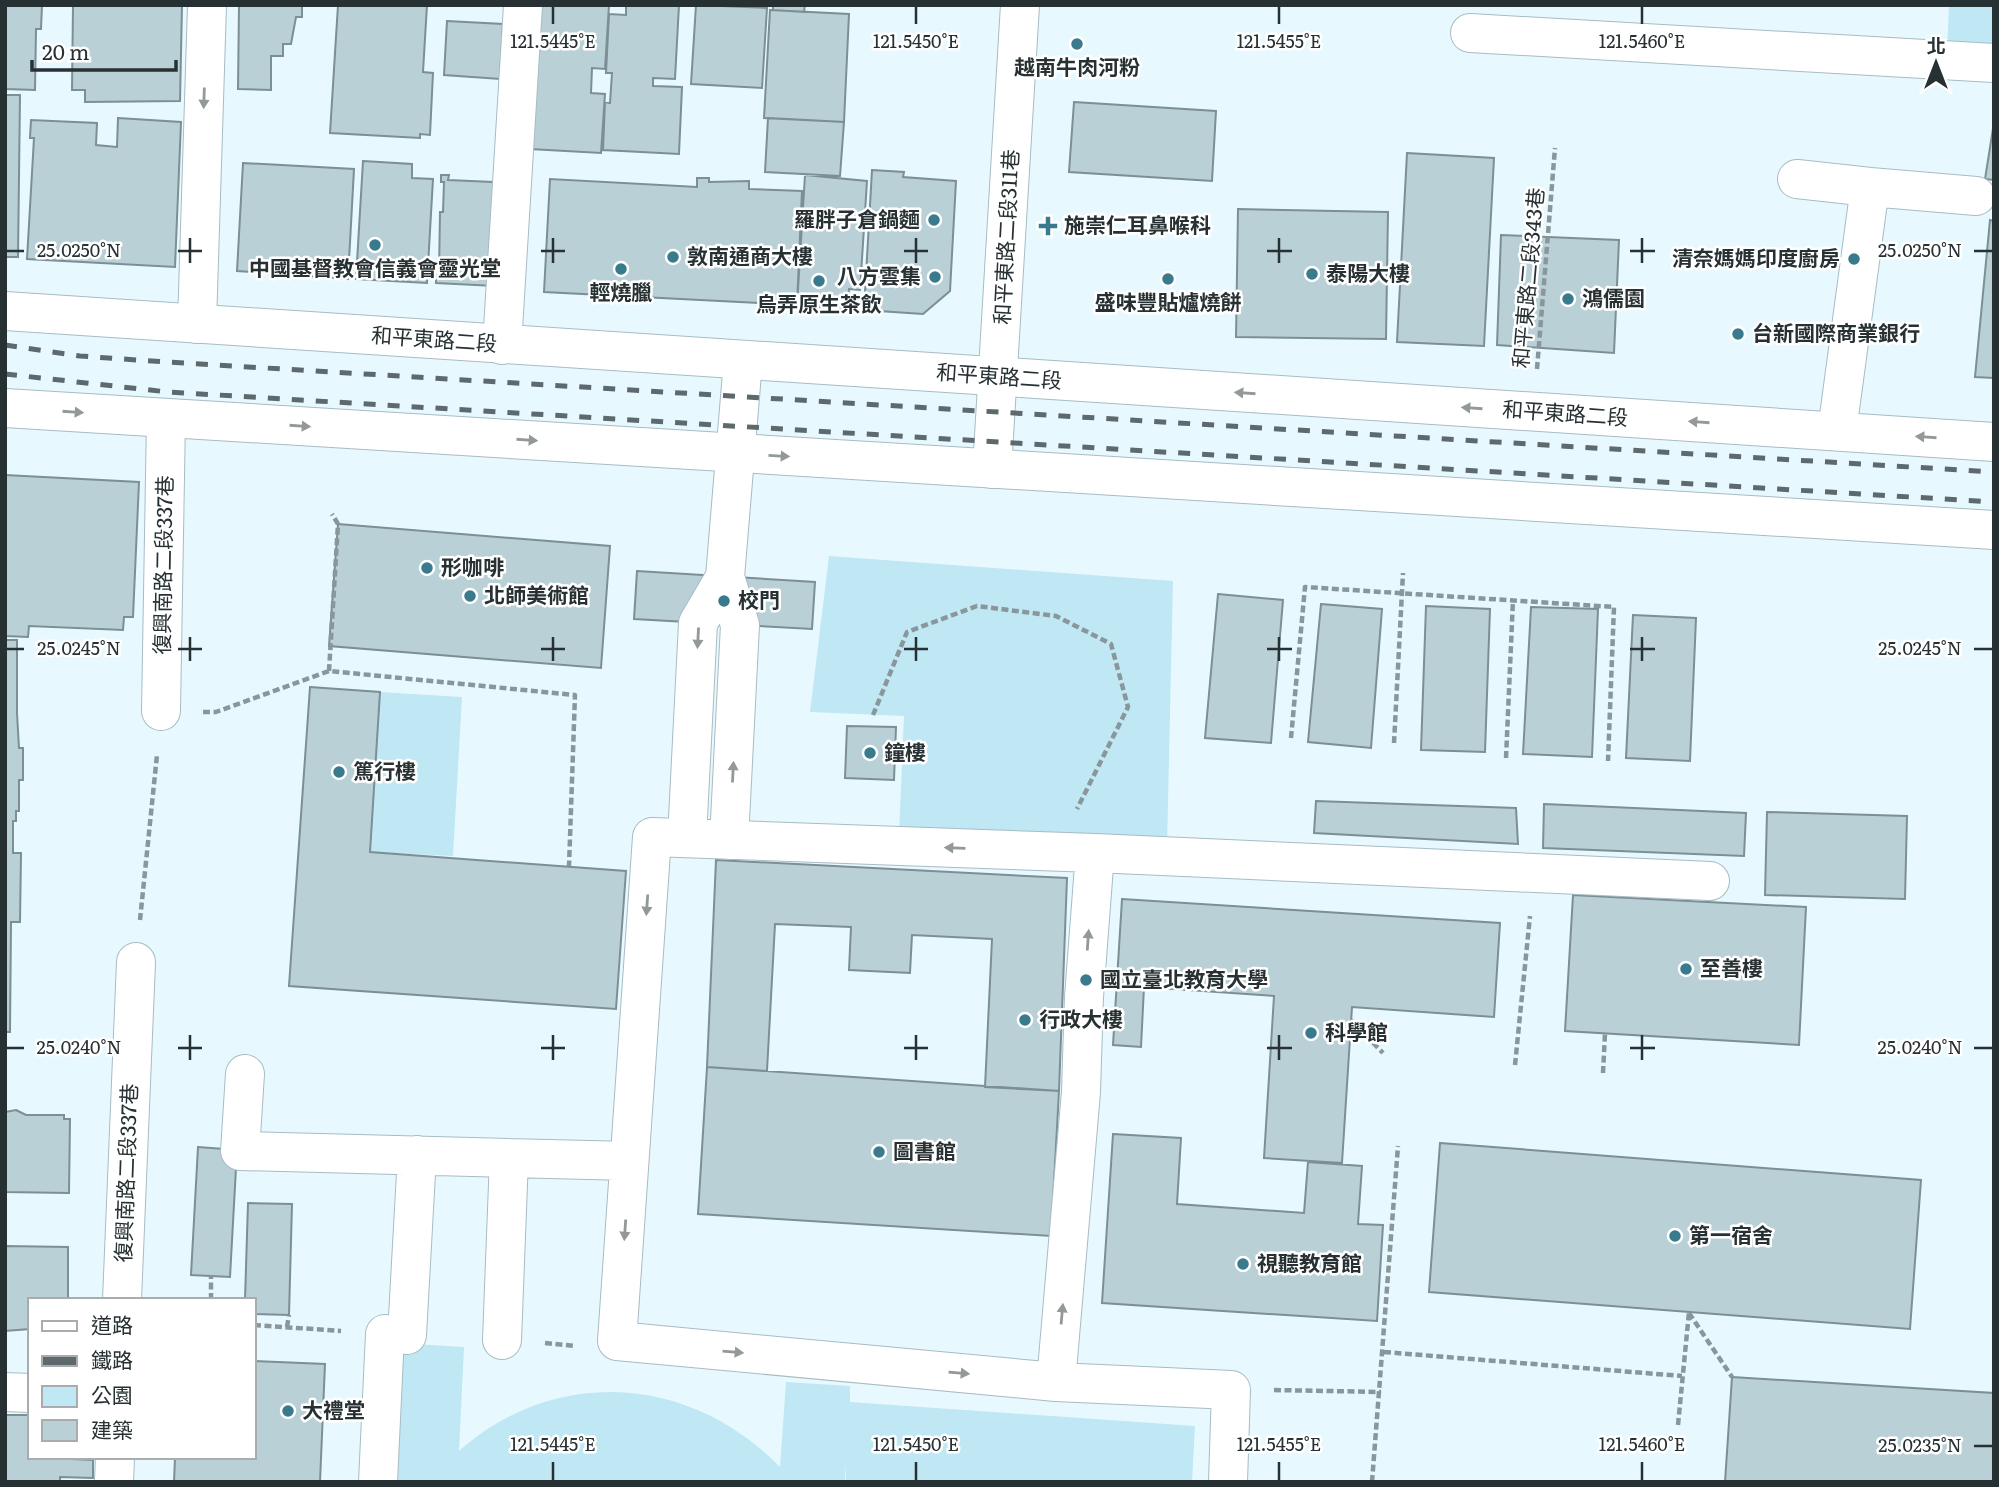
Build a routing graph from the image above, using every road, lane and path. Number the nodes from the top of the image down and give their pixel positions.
1 (208, 5) edge
2 (523, 5) edge
3 (1020, 5) edge
4 (1470, 33) dead end
5 (1994, 63) edge
6 (1555, 148) dead end
7 (1797, 179) dead end
8 (1870, 187) junction
9 (1976, 196) dead end
10 (5, 311) edge
11 (197, 324) junction
12 (502, 345) junction
13 (743, 361) junction
14 (999, 377) junction
15 (5, 408) edge
16 (1535, 412) junction
17 (166, 418) junction
18 (1837, 431) junction
19 (1994, 442) edge
20 (735, 453) junction
21 (992, 469) junction
22 (332, 514) dead end
23 (1994, 530) edge
24 (1404, 573) dead end
25 (724, 577) junction
26 (1404, 593) junction
27 (1513, 600) junction
28 (329, 671) junction
29 (161, 711) junction
30 (873, 715) dead end
31 (1291, 738) dead end
32 (1394, 743) dead end
33 (1506, 758) dead end
34 (1608, 761) dead end
35 (687, 838) junction
36 (729, 840) junction
37 (1044, 852) junction
38 (1095, 853) junction
39 (569, 866) dead end
40 (1534, 873) junction
41 (1710, 881) dead end
42 (136, 962) joint
43 (642, 990) junction
44 (1084, 997) junction
45 (1351, 1020) dead end
46 (1605, 1033) dead end
47 (1383, 1053) dead end
48 (1515, 1065) dead end
49 (1603, 1073) dead end
50 (244, 1074) dead end
51 (1398, 1146) dead end
52 (417, 1155) junction
53 (509, 1158) junction
54 (629, 1161) junction
55 (1059, 1170) dead end
56 (650, 1196) dead end
57 (211, 1276) dead end
58 (122, 1298) edge
59 (211, 1298) edge
60 (289, 1315) dead end
61 (256, 1325) edge
62 (287, 1327) junction
63 (396, 1335) junction
64 (502, 1340) dead end
65 (1384, 1352) junction
66 (1682, 1376) junction
67 (1732, 1377) dead end
68 (1056, 1382) junction
69 (1231, 1390) junction
70 (5, 1392) edge
71 (1381, 1392) junction
72 (28, 1393) edge
73 (1678, 1425) dead end
74 (115, 1459) edge
75 (114, 1482) edge
76 (378, 1482) edge
77 (1228, 1482) edge
78 (1372, 1482) edge

1 -> 11 main road
2 - 12 main road
3 - 14 main road, 和平東路二段311巷
4 - 5 main road
6 - 16 path, 和平東路二段343巷
7 - 8 main road
8 - 9 main road
8 - 18 main road
10 - 11 main road, 和平東路二段
11 - 12 main road, 和平東路二段
12 - 13 main road, 和平東路二段
13 - 14 main road, 和平東路二段
13 - 20 main road
16 -> 14 main road, 和平東路二段
14 - 21 main road, 和平東路二段311巷
15 -> 17 main road
18 -> 16 main road, 和平東路二段
17 -> 20 main road
17 - 29 main road, 復興南路二段337巷
19 -> 18 main road, 和平東路二段
20 -> 21 main road
20 - 25 main road
21 - 23 main road
22 - 28 path
24 - 26 path
25 -> 35 main road
36 -> 25 main road
26 - 27 path
26 - 31 path
26 - 32 path
27 - 33 path
27 - 34 path
28 - 29 path
28 - 39 path
29 - 42 path
30 - 37 path
35 - 36 main road
35 -> 43 main road
37 -> 36 main road
37 - 38 main road
38 - 40 main road
44 -> 38 main road
40 - 41 main road
40 - 48 path
42 - 58 main road, 復興南路二段337巷
43 - 54 main road
43 - 56 main road
44 - 55 main road
68 -> 44 main road
45 - 47 path
46 - 49 path
50 - 52 main road
51 - 65 path
52 - 53 main road
52 - 63 main road
53 - 54 main road
53 - 64 main road
54 -> 68 main road
57 - 59 path
60 - 62 path
61 - 62 path
62 - 63 path
63 - 76 main road
65 - 66 path
65 - 71 path
66 - 67 path
66 - 73 path
68 - 69 main road
69 - 71 path
69 - 77 main road
70 - 72 main road
71 - 78 path
74 - 75 main road

